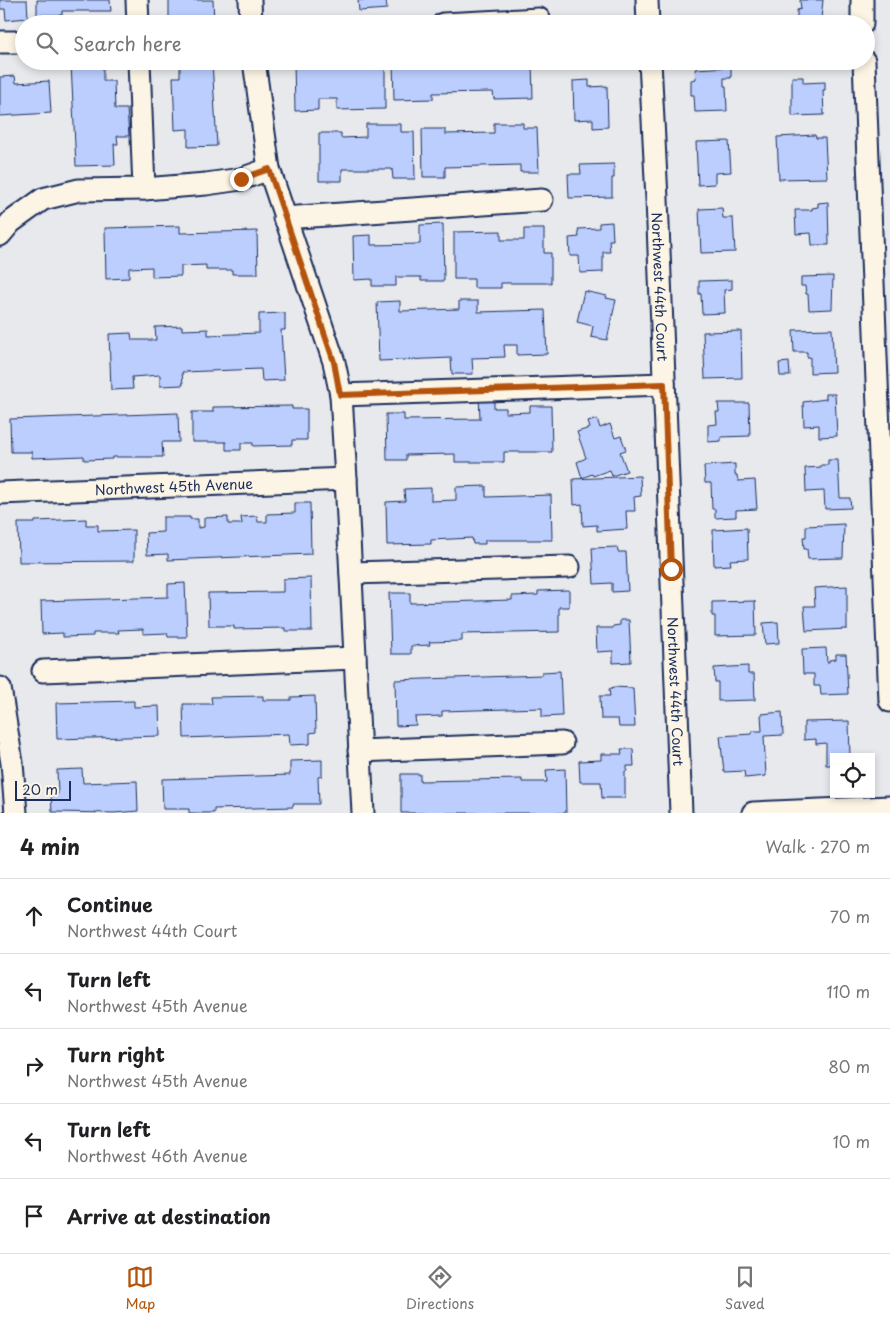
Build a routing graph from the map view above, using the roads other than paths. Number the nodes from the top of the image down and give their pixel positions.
1 (137, 0) edge
2 (250, 0) edge
3 (647, 0) edge
4 (862, 0) edge
5 (138, 15) edge
6 (250, 15) edge
7 (648, 15) edge
8 (862, 15) edge
9 (0, 42) edge
10 (15, 42) edge
11 (139, 70) edge
12 (255, 70) edge
13 (651, 70) edge
14 (864, 70) edge
15 (269, 169) junction
16 (144, 188) junction
17 (542, 200) dead end
18 (284, 218) junction
19 (0, 236) edge
20 (664, 384) junction
21 (340, 395) junction
22 (346, 479) junction
23 (0, 493) edge
24 (569, 567) dead end
25 (351, 573) junction
26 (355, 658) junction
27 (43, 671) dead end
28 (0, 688) edge
29 (890, 701) edge
30 (562, 743) dead end
31 (360, 751) junction
32 (6, 763) edge
33 (890, 806) edge
34 (16, 813) edge
35 (363, 813) edge
36 (681, 813) edge
37 (753, 813) edge

1 - 5 street
2 - 6 street
3 - 7 street
4 - 8 street
9 - 10 street
11 - 16 street
12 - 15 street
13 - 20 street, Northwest 44th Court
14 - 29 street
15 - 16 street
15 - 18 street
16 - 19 street
17 - 18 street
18 - 21 street
20 - 21 street
20 - 36 street, Northwest 44th Court
21 - 22 street
22 - 23 street, Northwest 45th Avenue
22 - 25 street
24 - 25 street
25 - 26 street
26 - 27 street
26 - 31 street
28 - 32 street
30 - 31 street
31 - 35 street
32 - 34 street
33 - 37 street

